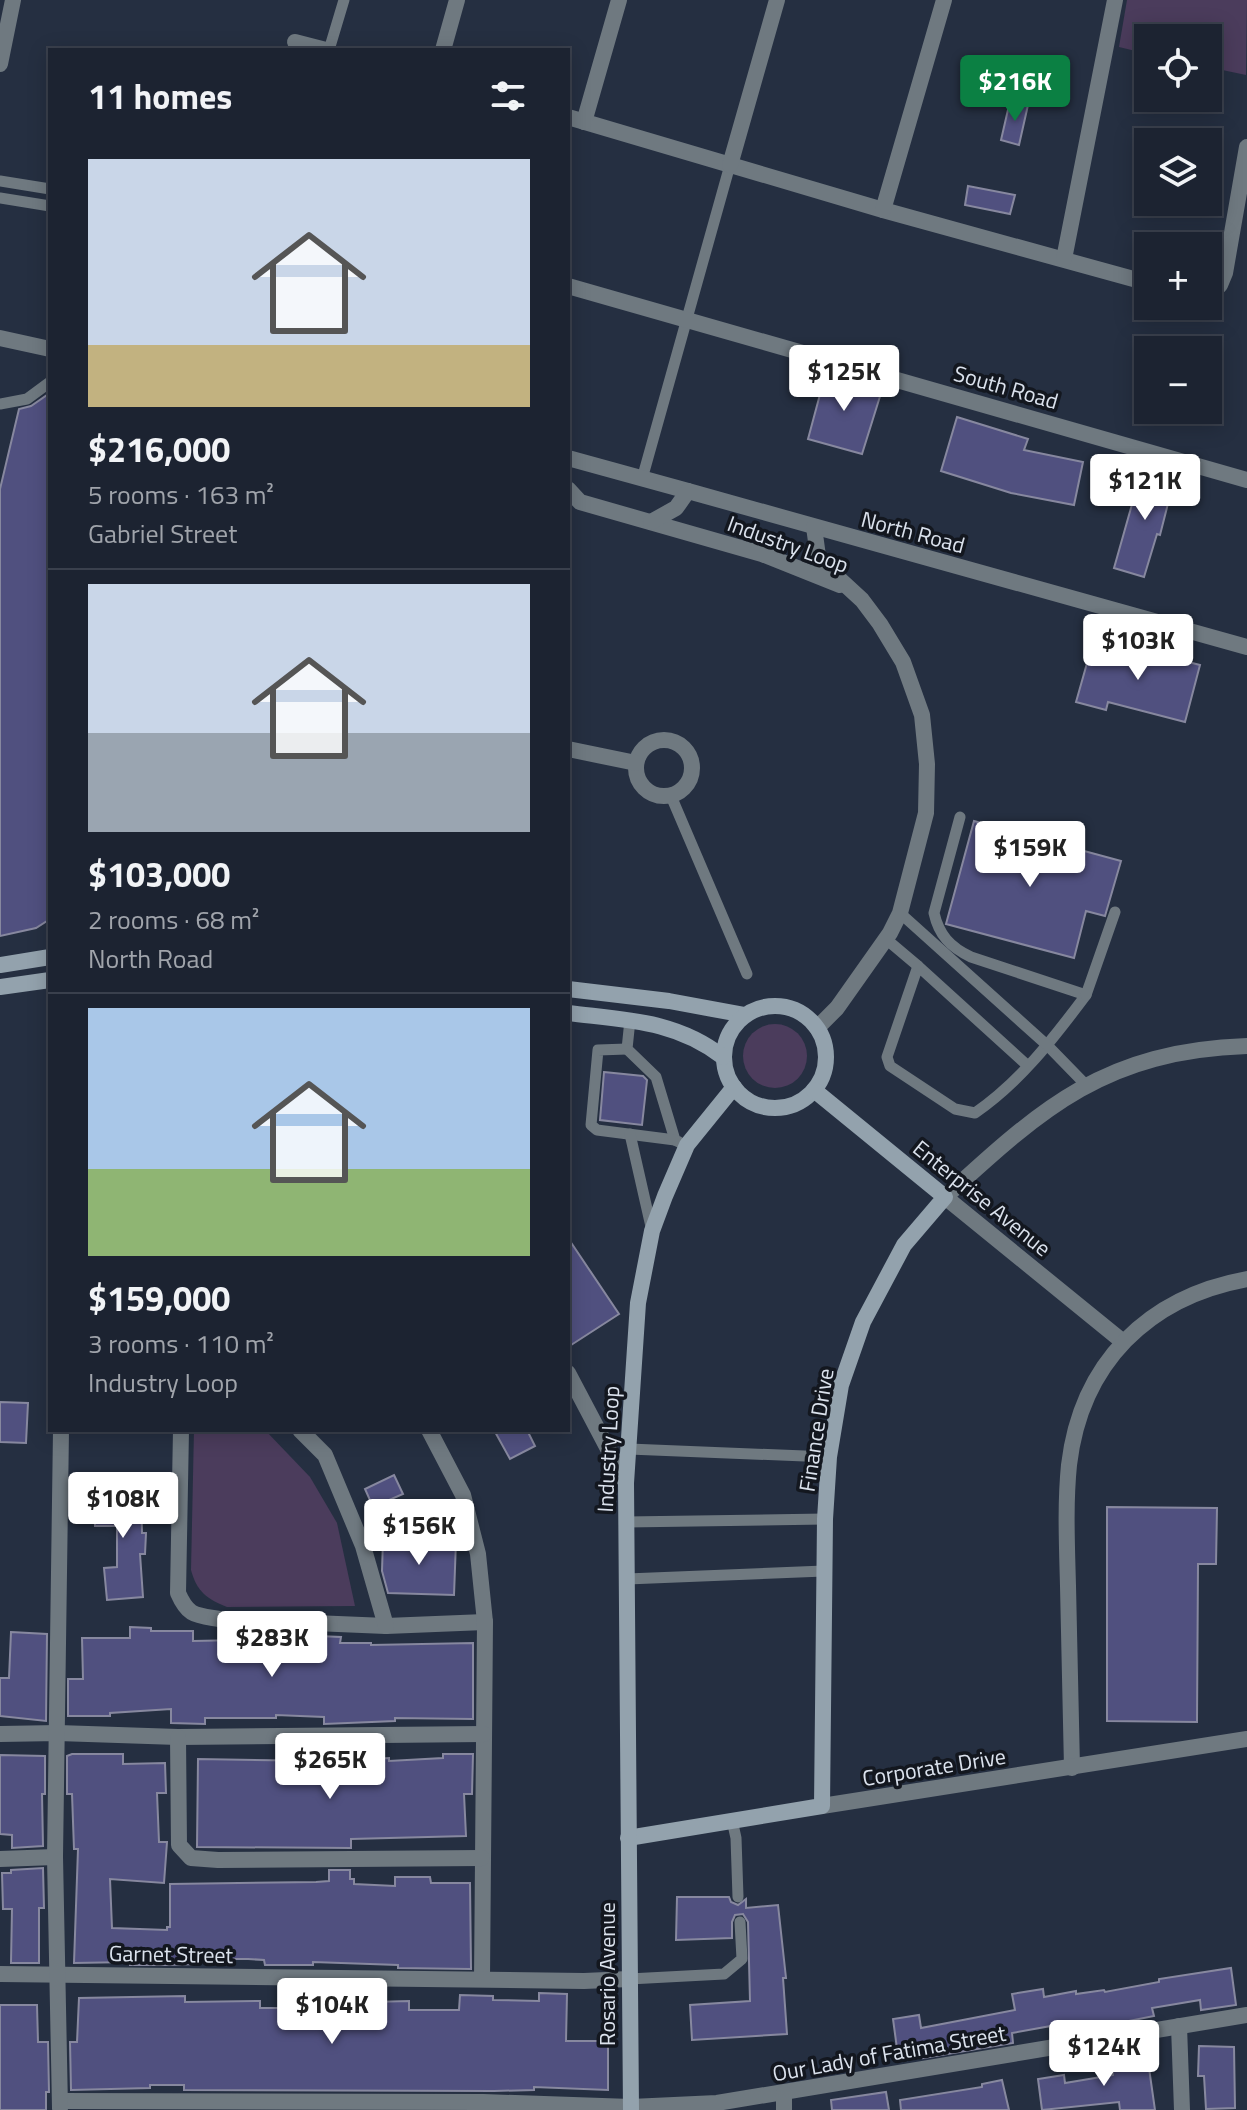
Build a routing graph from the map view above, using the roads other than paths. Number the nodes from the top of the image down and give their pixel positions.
1 (13, 0) edge
2 (344, 0) edge
3 (457, 0) edge
4 (619, 0) edge
5 (777, 0) edge
6 (944, 0) edge
7 (1115, 0) edge
8 (295, 42) dead end
9 (320, 48) edge
10 (329, 48) edge
11 (444, 48) edge
12 (0, 64) edge
13 (576, 119) edge
14 (1247, 147) edge
15 (730, 165) junction
16 (0, 181) edge
17 (48, 189) edge
18 (0, 198) edge
19 (48, 206) edge
20 (883, 210) junction
21 (1240, 222) edge
22 (1064, 259) junction
23 (1134, 279) edge
24 (1222, 280) edge
25 (570, 287) edge
26 (686, 318) junction
27 (0, 338) edge
28 (48, 349) edge
29 (48, 385) edge
30 (0, 404) edge
31 (570, 459) edge
32 (642, 479) junction
33 (1247, 480) edge
34 (688, 491) junction
35 (574, 505) edge
36 (651, 522) junction
37 (814, 527) junction
38 (849, 589) junction
39 (1247, 647) edge
40 (570, 749) edge
41 (636, 763) junction
42 (671, 796) junction
43 (960, 817) dead end
44 (1115, 912) dead end
45 (900, 913) junction
46 (886, 939) junction
47 (48, 957) edge
48 (0, 965) edge
49 (918, 966) junction
50 (747, 974) dead end
51 (48, 980) edge
52 (0, 987) edge
53 (570, 989) edge
54 (1086, 995) junction
55 (570, 1013) edge
56 (745, 1015) junction
57 (630, 1020) junction
58 (817, 1028) junction
59 (1048, 1046) junction
60 (1247, 1046) edge
61 (627, 1049) junction
62 (723, 1057) junction
63 (1028, 1066) junction
64 (1086, 1085) junction
65 (734, 1087) junction
66 (814, 1090) junction
67 (630, 1134) junction
68 (681, 1142) junction
69 (945, 1197) junction
70 (652, 1231) junction
71 (1247, 1279) edge
72 (1122, 1341) junction
73 (570, 1377) edge
74 (61, 1432) edge
75 (181, 1432) edge
76 (302, 1432) edge
77 (430, 1432) edge
78 (629, 1449) junction
79 (829, 1457) junction
80 (626, 1483) junction
81 (825, 1519) junction
82 (626, 1522) junction
83 (824, 1571) junction
84 (627, 1579) junction
85 (485, 1622) junction
86 (386, 1626) junction
87 (58, 1733) junction
88 (0, 1734) edge
89 (484, 1734) junction
90 (178, 1737) junction
91 (1247, 1739) edge
92 (1072, 1768) junction
93 (822, 1806) junction
94 (732, 1820) junction
95 (628, 1838) junction
96 (55, 1857) junction
97 (482, 1858) junction
98 (0, 1859) edge
99 (738, 1897) dead end
100 (740, 1922) dead end
101 (0, 1974) edge
102 (56, 1974) junction
103 (482, 1979) junction
104 (629, 1979) junction
105 (1247, 2015) edge
106 (1179, 2026) junction
107 (784, 2102) edge
108 (60, 2106) edge
109 (483, 2106) edge
110 (631, 2109) edge
111 (1182, 2110) edge

1 - 12 street
2 - 10 lane
3 - 11 street
4 - 13 street
5 - 15 street
6 - 20 street
7 - 22 street
8 - 9 street
13 - 15 street
14 - 21 street
15 - 20 street
15 - 26 lane
16 - 17 lane
18 - 19 lane
20 - 22 street
21 - 24 street
22 - 23 street
25 - 26 street, South Road
26 - 32 lane
26 - 33 street, South Road
27 - 28 street
29 - 30 lane
31 - 32 street, North Road
32 - 34 street, North Road
34 - 36 street
34 - 37 street, North Road
35 - 36 street, Industry Loop
36 - 38 street, Industry Loop
37 - 38 street
37 - 39 street, North Road
38 - 45 street, Industry Loop
40 - 41 street
41 - 42 street
41 - 42 street
42 - 50 lane
43 - 54 lane
44 - 54 lane
45 - 46 street, Industry Loop
45 - 59 lane
46 - 49 lane
46 - 58 street, Industry Loop
47 - 48 main road
49 - 63 lane
49 - 63 lane
51 - 52 main road
53 - 56 main road
54 - 59 lane
55 - 57 main road
56 - 58 main road
56 - 62 main road
57 - 61 lane
57 - 62 main road
58 - 66 main road
59 - 63 lane
59 - 64 lane
60 - 64 street, Finance Drive
61 - 67 lane
61 - 68 lane
62 - 65 main road
64 - 69 street, Finance Drive
65 - 66 main road
65 - 68 main road, Industry Loop
66 - 69 main road, Enterprise Avenue
67 - 68 lane
67 - 70 lane
68 - 70 main road, Industry Loop
69 - 72 street, Enterprise Avenue
69 - 79 main road, Finance Drive
70 - 78 main road, Industry Loop
71 - 72 street
72 - 92 street
73 - 80 street
74 - 87 street
75 - 86 street
76 - 86 street
77 - 85 street
78 - 79 lane
78 - 80 main road, Industry Loop
79 - 81 main road, Finance Drive
80 - 82 main road, Industry Loop
81 - 82 lane
81 - 83 main road, Finance Drive
82 - 84 main road, Industry Loop
83 - 84 lane
83 - 93 main road, Finance Drive
84 - 95 main road, Industry Loop
85 - 86 street
85 - 89 street
87 - 88 street
87 - 90 street
87 - 96 street
89 - 90 street
89 - 97 street
90 - 97 street
91 - 92 street, Corporate Drive
92 - 93 street, Corporate Drive
93 - 94 main road, Corporate Drive
94 - 95 main road, Corporate Drive
94 - 99 lane
95 - 104 main road, Rosario Avenue
96 - 98 street
96 - 102 street
97 - 103 street
100 - 104 lane
101 - 102 street, Garnet Street
102 - 103 street, Garnet Street
102 - 108 street
103 - 104 street, Garnet Street
104 - 110 main road, Rosario Avenue
105 - 106 street, Our Lady of Fatima Street
106 - 107 street, Our Lady of Fatima Street
106 - 111 street
107 - 110 street, Our Lady of Fatima Street
108 - 109 street, Our Lady of Fatima Street
109 - 110 street, Our Lady of Fatima Street

